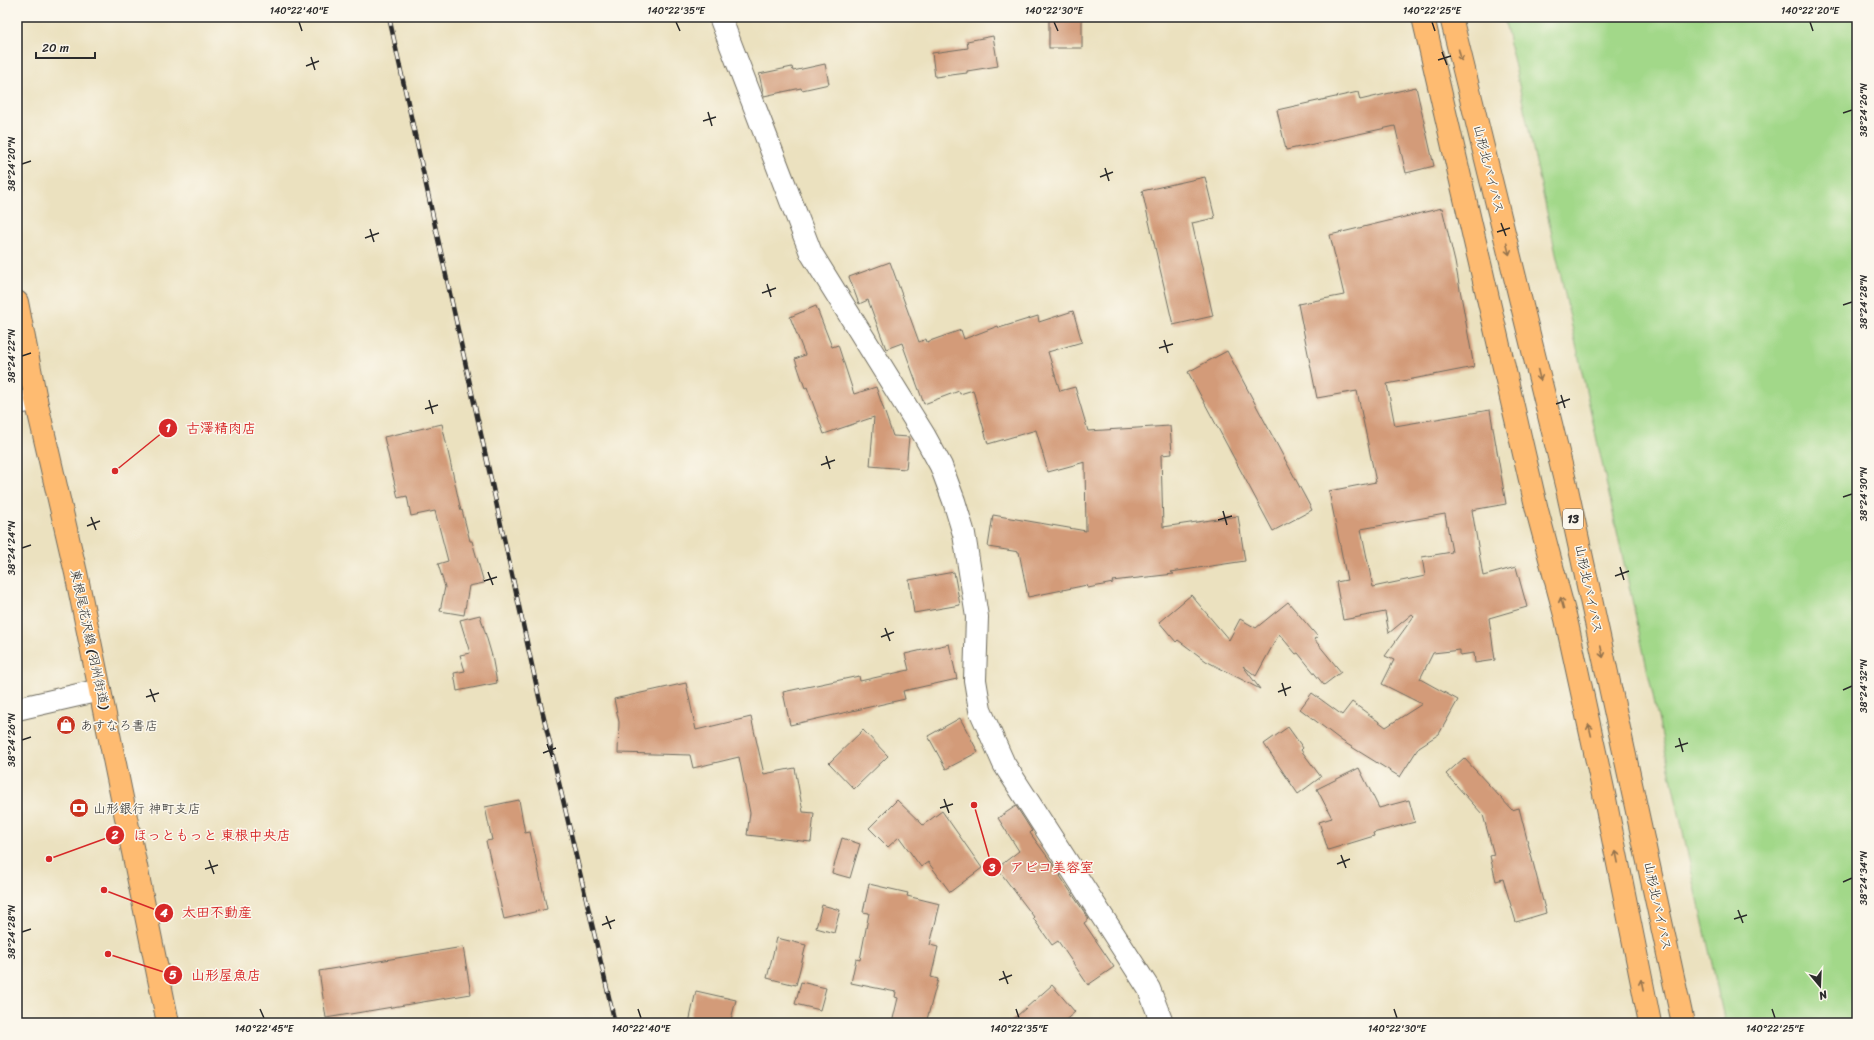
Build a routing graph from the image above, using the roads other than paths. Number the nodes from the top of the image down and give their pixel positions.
1 (720, 17) edge
2 (1423, 17) edge
3 (1451, 17) edge
4 (17, 302) edge
5 (26, 402) edge
6 (100, 690) junction
7 (17, 709) edge
8 (168, 1023) edge
9 (1162, 1023) edge
10 (1650, 1023) edge
11 (1683, 1023) edge

1 - 9 street
10 -> 2 main road
3 -> 11 main road, 山形北バイパス / 13
4 - 5 main road, 東根尾花沢線 (羽州街道)
5 - 6 main road, 東根尾花沢線 (羽州街道)
6 - 7 street
6 - 8 main road, 東根尾花沢線 (羽州街道)

